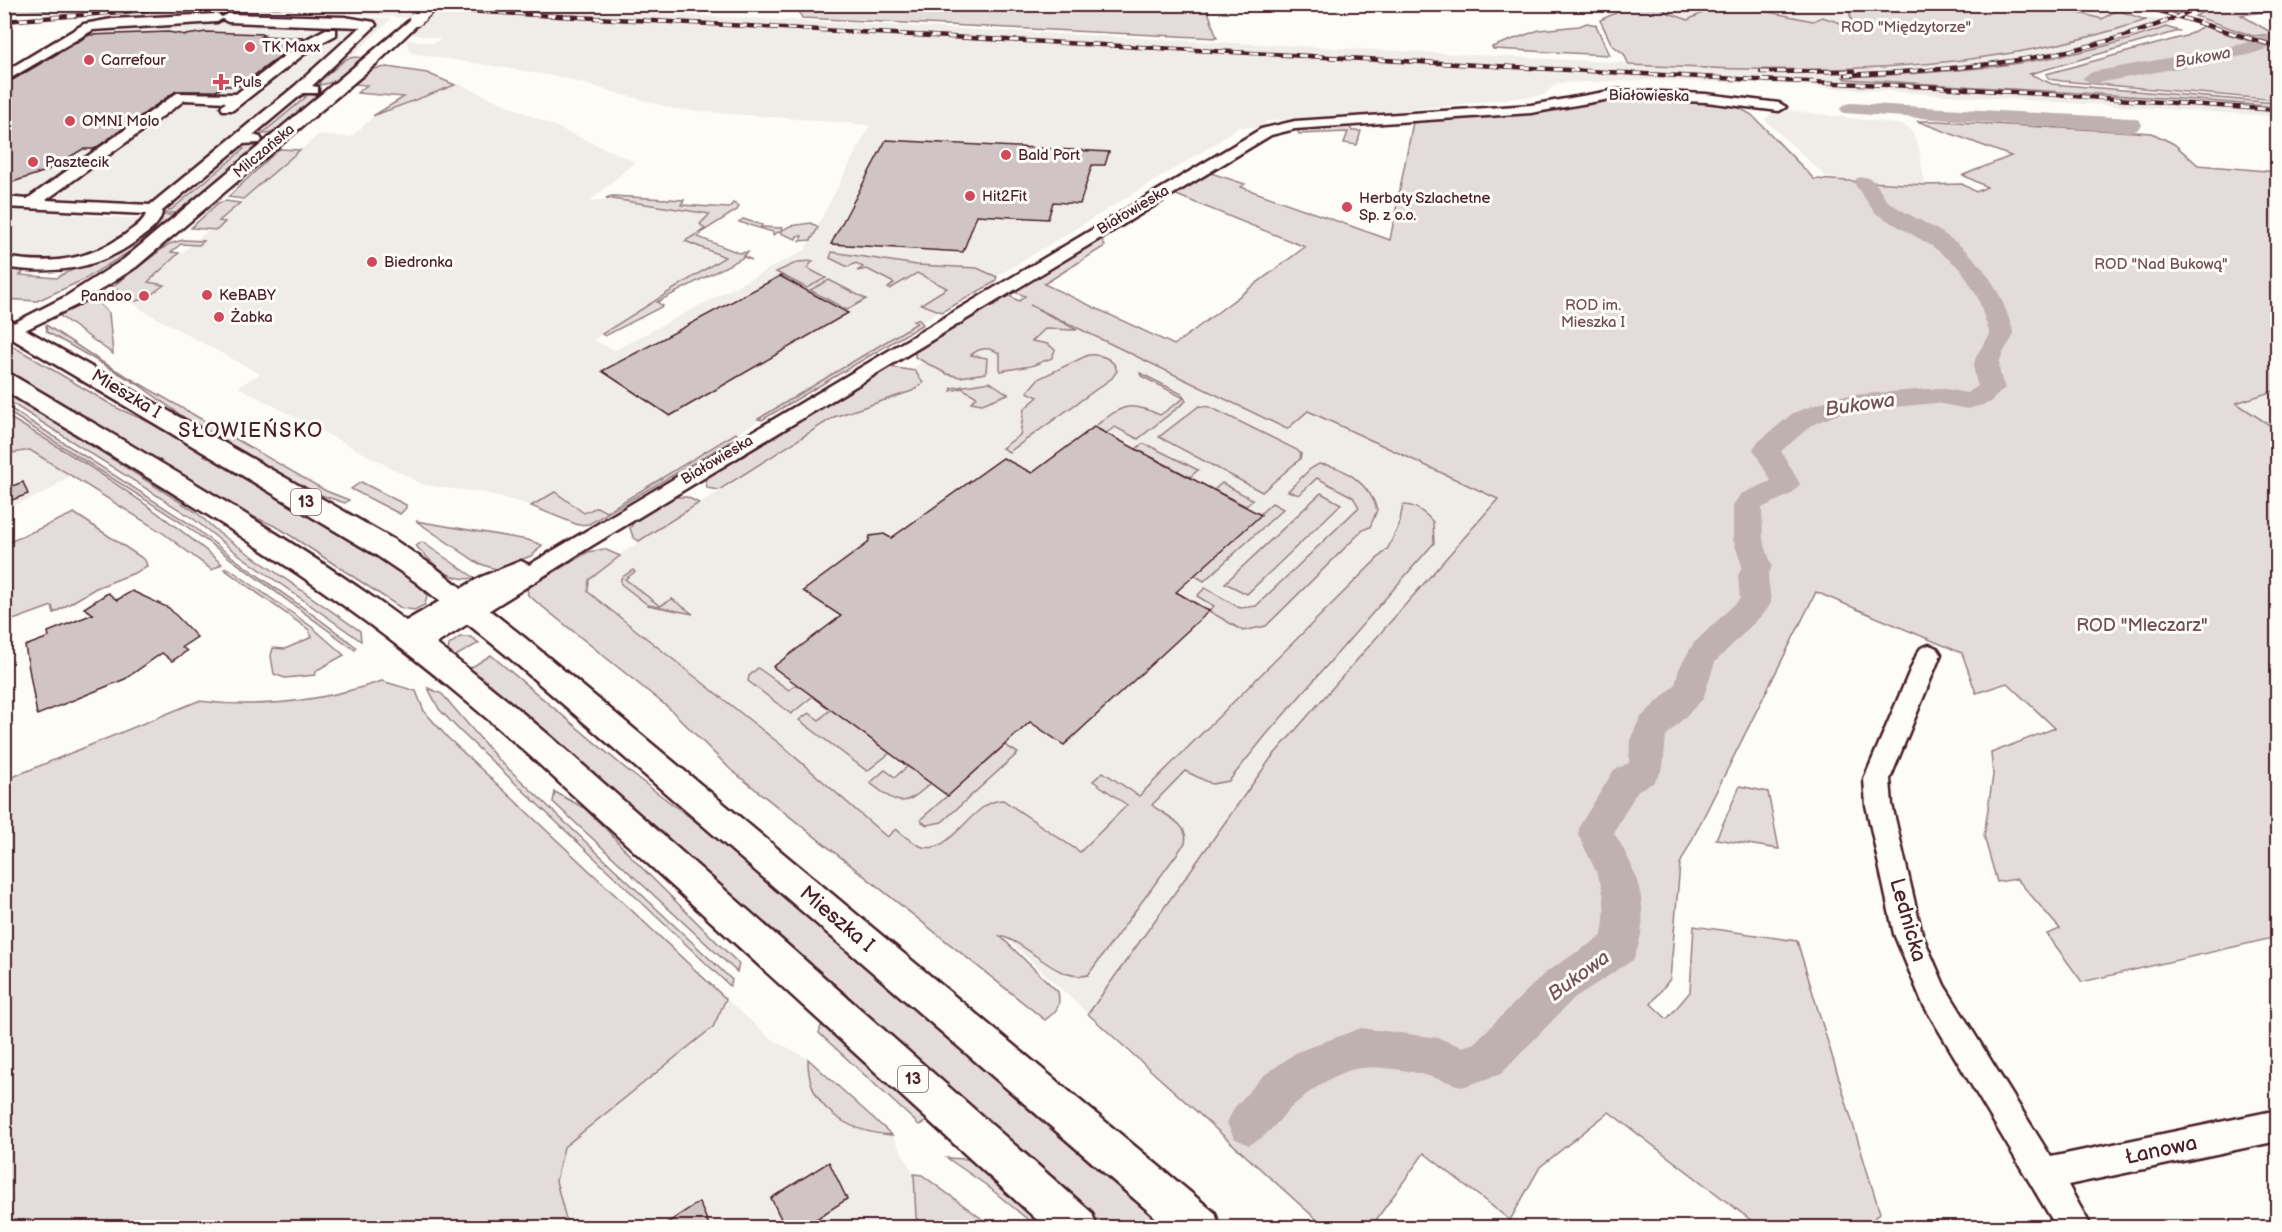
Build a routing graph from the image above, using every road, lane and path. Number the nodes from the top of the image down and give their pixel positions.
1 (431, 4) edge
2 (228, 18) dead end
3 (293, 20) junction
4 (89, 27) junction
5 (331, 33) junction
6 (361, 34) junction
7 (4, 78) edge
8 (300, 89) junction
9 (335, 91) junction
10 (240, 98) junction
11 (1779, 107) dead end
12 (223, 111) dead end
13 (240, 139) junction
14 (275, 141) junction
15 (4, 202) edge
16 (31, 203) junction
17 (154, 210) junction
18 (4, 262) edge
19 (7, 328) edge
20 (4, 380) edge
21 (466, 606) junction
22 (410, 640) junction
23 (1929, 654) dead end
24 (2277, 1125) edge
25 (2045, 1174) junction
26 (1077, 1227) edge
27 (1200, 1227) edge
28 (2076, 1227) edge

1 - 9 street, Milczańska, bridge
2 - 3 street
3 - 5 street
3 - 6 street
4 - 4 street
4 - 7 street
5 - 6 street
5 - 10 street
6 - 8 street
8 - 9 street
8 - 13 street
9 - 14 street, Milczańska
10 - 12 street
10 - 16 street
11 - 21 street, Białowieska
13 - 14 street
13 - 17 street
14 - 19 street, Milczańska
15 - 16 street
16 - 17 street
17 - 18 street
19 - 21 main road, Mieszka I / 13
20 - 22 main road, 13
21 - 22 street
21 - 27 main road, Mieszka I / 13
22 - 26 main road, 13
23 - 25 street, Lednicka
24 - 25 street, Łanowa
25 - 28 street, Lednicka

